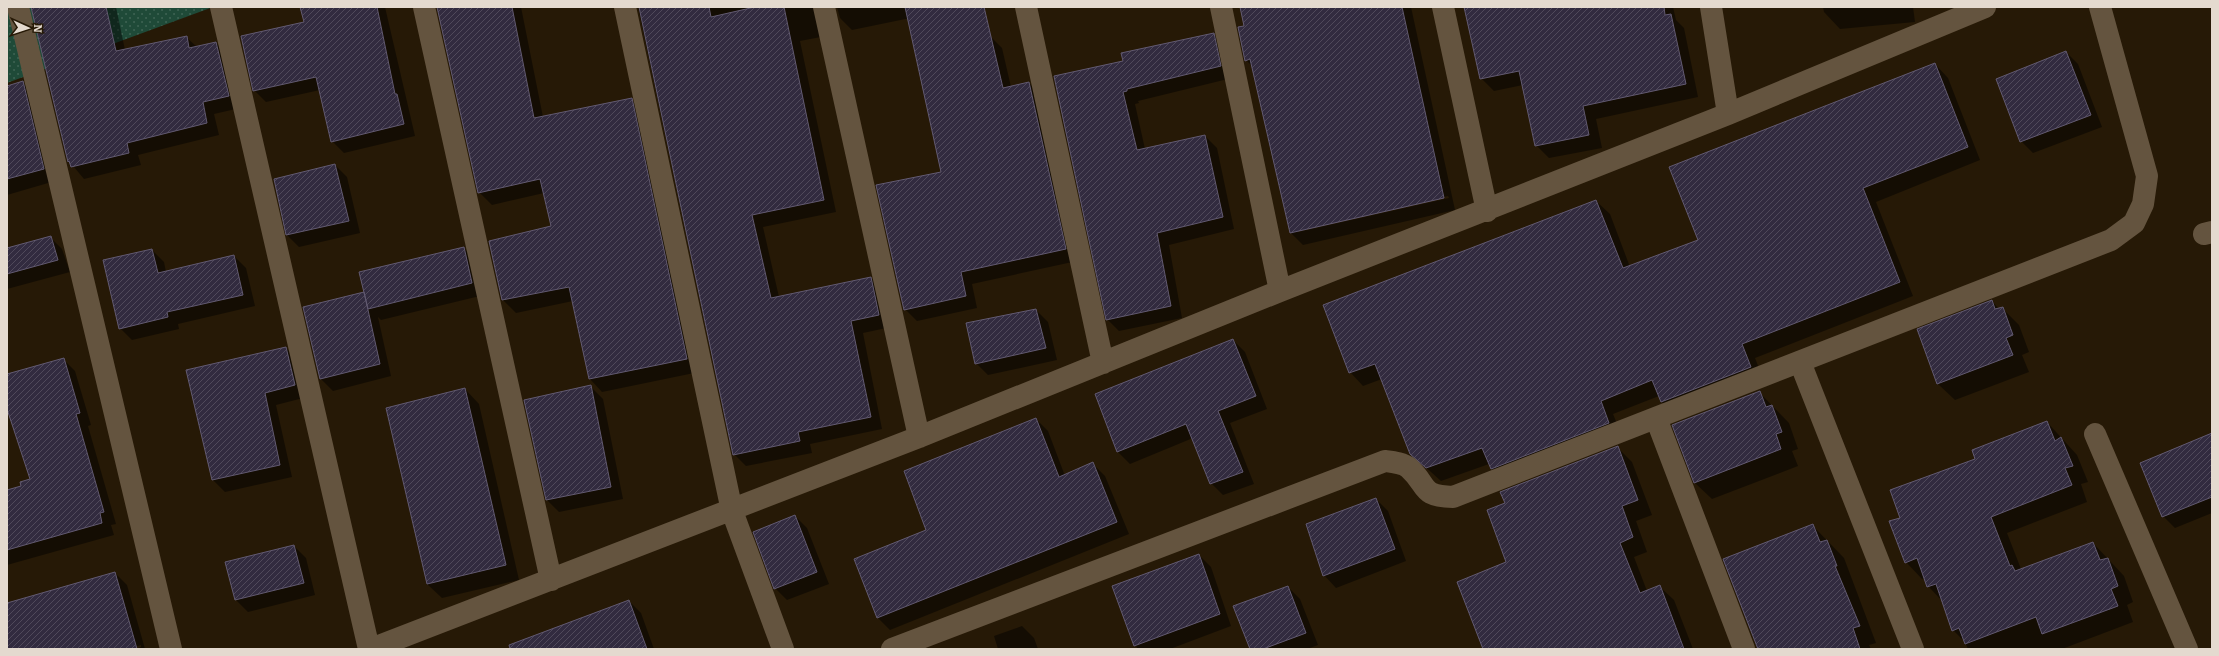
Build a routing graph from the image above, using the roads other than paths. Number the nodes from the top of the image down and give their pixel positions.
1 (18, 7) edge
2 (221, 7) edge
3 (424, 7) edge
4 (625, 7) edge
5 (824, 7) edge
6 (1026, 7) edge
7 (1221, 7) edge
8 (1444, 7) edge
9 (1711, 7) edge
10 (2100, 7) edge
11 (1979, 8) edge
12 (1728, 114) junction
13 (1487, 211) junction
14 (1280, 291) junction
15 (1800, 362) junction
16 (1103, 363) junction
17 (1656, 418) junction
18 (2095, 434) dead end
19 (919, 437) junction
20 (732, 511) junction
21 (551, 580) junction
22 (171, 649) edge
23 (370, 649) edge
24 (783, 649) edge
25 (892, 649) edge
26 (1744, 649) edge
27 (1913, 649) edge
28 (2187, 649) edge

1 - 22 street
2 - 23 street
3 - 21 street
4 - 20 street
5 - 19 street
6 - 16 street
7 - 14 street
8 - 13 street
9 - 12 street
10 - 15 street
11 - 12 street
12 - 13 street
13 - 14 street
14 - 16 street
15 - 17 street
15 - 27 street
16 - 19 street
17 - 25 street
17 - 26 street
18 - 28 street
19 - 20 street
20 - 21 street
20 - 24 street
21 - 23 street

